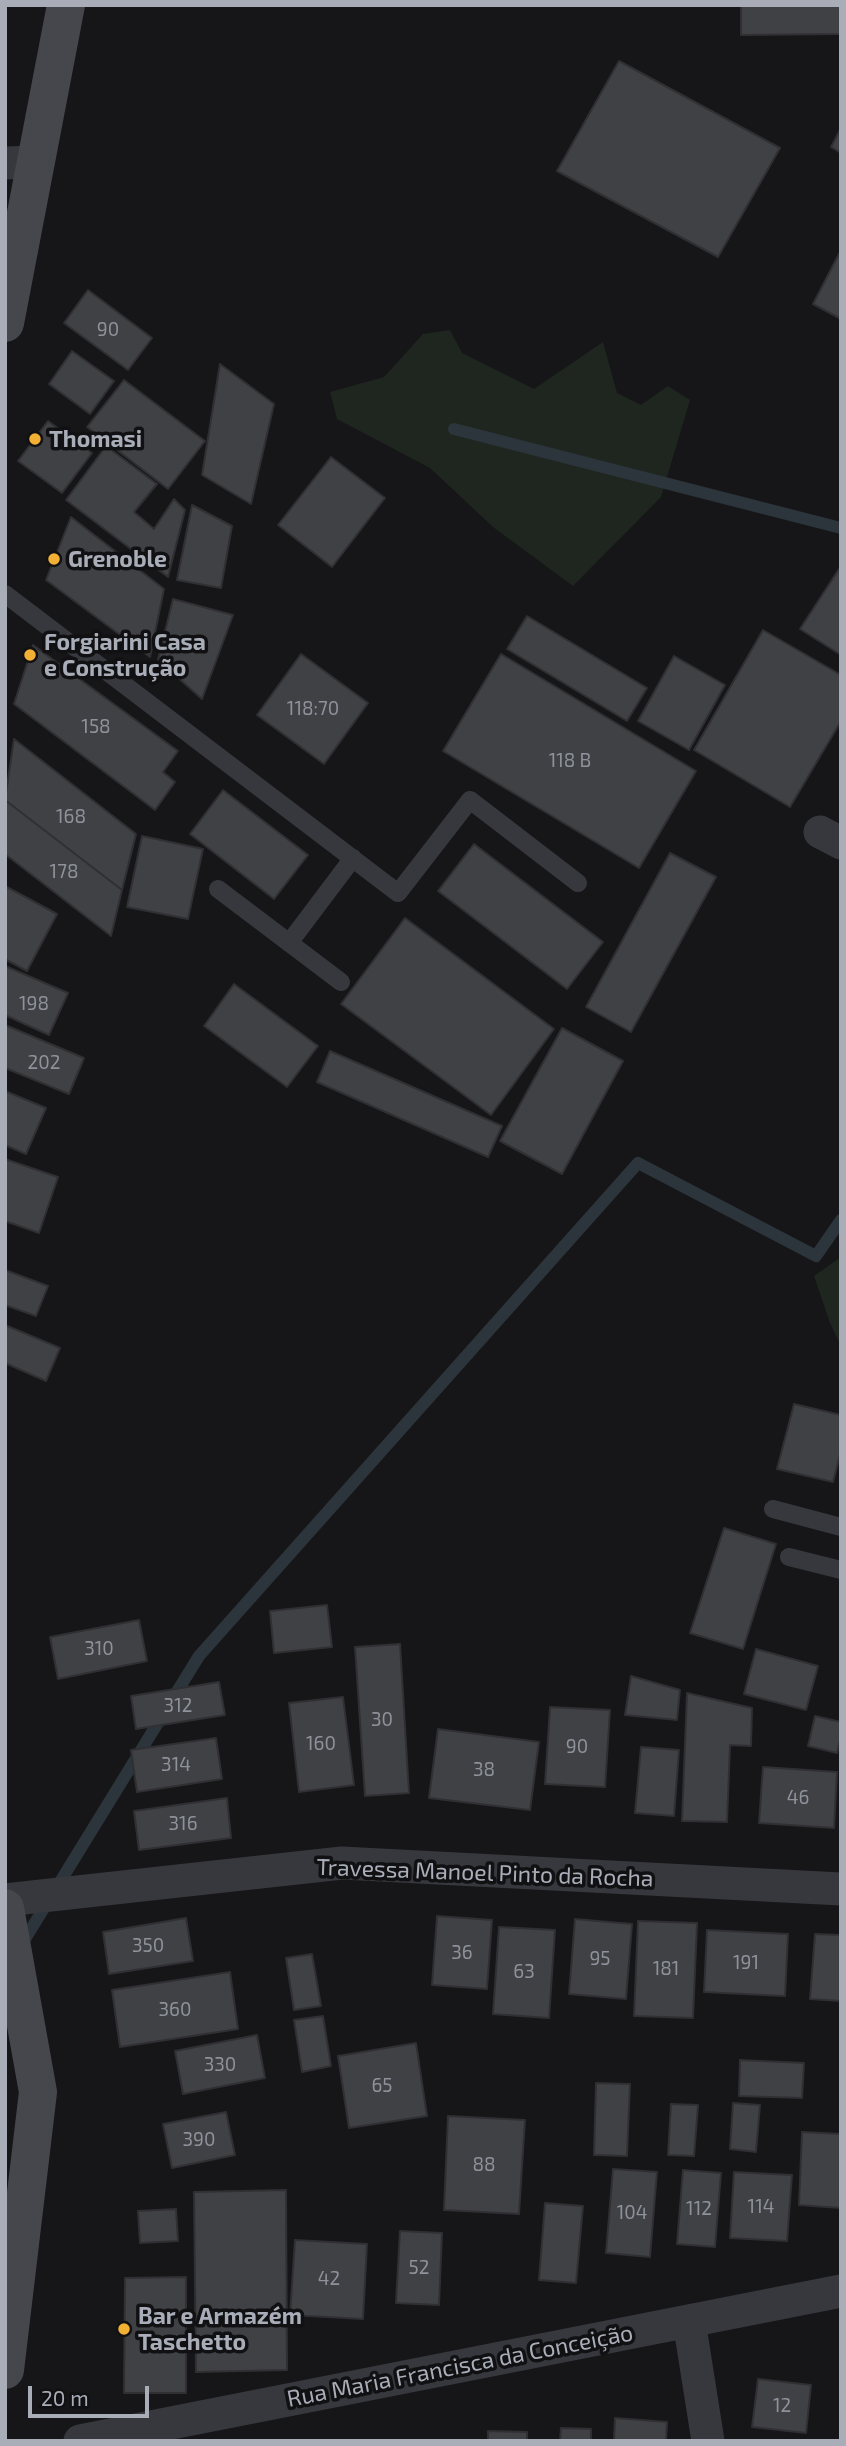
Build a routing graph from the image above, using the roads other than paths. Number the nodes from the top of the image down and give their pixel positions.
1 (66, 5) edge
2 (21, 163) edge
3 (5, 323) edge
4 (5, 594) edge
5 (353, 858) junction
6 (578, 883) dead end
7 (218, 889) dead end
8 (289, 943) junction
9 (341, 982) dead end
10 (773, 1509) dead end
11 (841, 1528) edge
12 (789, 1557) dead end
13 (841, 1570) edge
14 (841, 1889) edge
15 (5, 1900) edge
16 (5, 1908) edge
17 (21, 2092) edge
18 (841, 2291) edge
19 (689, 2321) junction
20 (5, 2370) edge
21 (80, 2441) edge
22 (708, 2441) edge

1 - 2 street
2 - 3 street
4 - 5 lane
5 - 6 lane
5 - 8 lane
7 - 8 lane
8 - 9 lane
10 - 11 lane
12 - 13 lane
14 - 15 street, Travessa Manoel Pinto da Rocha
16 - 17 street
17 - 20 street
18 - 19 street, Rua Maria Francisca da Conceição
19 - 21 street, Rua Maria Francisca da Conceição
19 - 22 street

